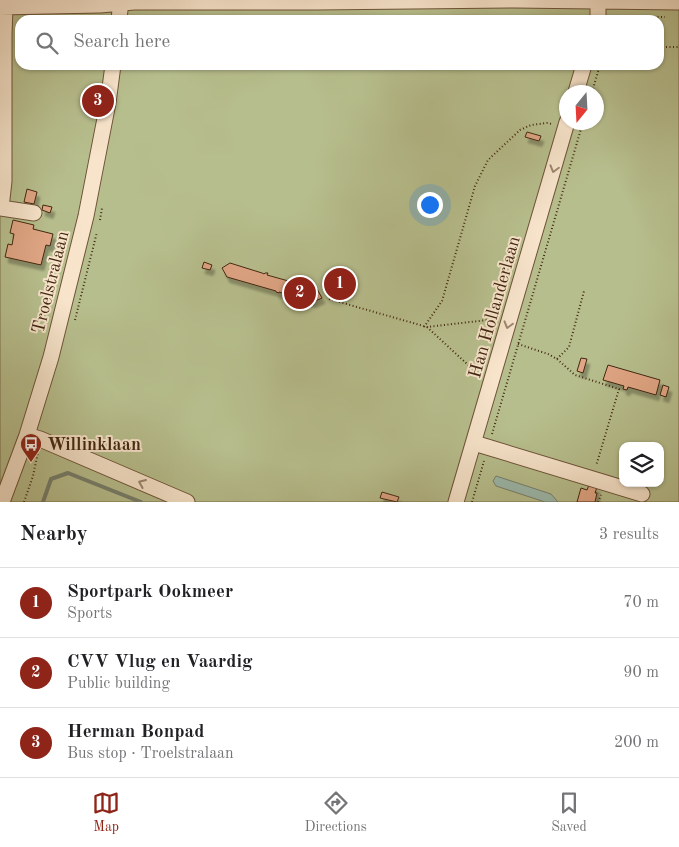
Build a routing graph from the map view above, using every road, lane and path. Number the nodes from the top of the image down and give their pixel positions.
1 (514, 0) edge
2 (598, 1) junction
3 (121, 2) edge
4 (679, 2) edge
5 (2, 7) edge
6 (124, 15) edge
7 (598, 15) edge
8 (666, 46) dead end
9 (679, 47) edge
10 (112, 70) edge
11 (583, 70) edge
12 (599, 70) edge
13 (578, 85) edge
14 (594, 85) edge
15 (559, 124) edge
16 (566, 130) edge
17 (581, 130) edge
18 (34, 213) dead end
19 (584, 291) dead end
20 (329, 299) dead end
21 (528, 313) junction
22 (510, 317) junction
23 (426, 327) junction
24 (504, 340) junction
25 (519, 344) junction
26 (557, 359) junction
27 (490, 385) junction
28 (503, 396) junction
29 (27, 435) junction
30 (481, 445) junction
31 (592, 479) junction
32 (642, 494) dead end
33 (465, 499) edge
34 (2, 502) edge
35 (187, 502) edge

1 - 2 street
1 - 3 street
2 - 4 street
2 - 7 street
3 - 5 street
3 - 6 street
5 - 18 street
8 - 9 path
10 - 29 street, Troelstralaan
11 - 13 street
12 - 14 path
15 - 23 path
16 -> 22 street, Han Hollanderlaan
17 - 21 path
19 - 26 path
20 - 23 path
21 - 22 path
21 - 25 path
22 - 23 path
22 -> 24 street, Han Hollanderlaan
23 - 27 path
24 - 25 path
24 - 27 street, Han Hollanderlaan
25 - 26 path
25 - 28 path
26 - 31 path
27 - 28 path
27 - 30 street, Han Hollanderlaan
28 - 30 path
29 - 34 street, Troelstralaan
35 -> 29 street
30 - 31 street
30 - 33 street, Han Hollanderlaan
30 - 33 path
31 - 32 street

